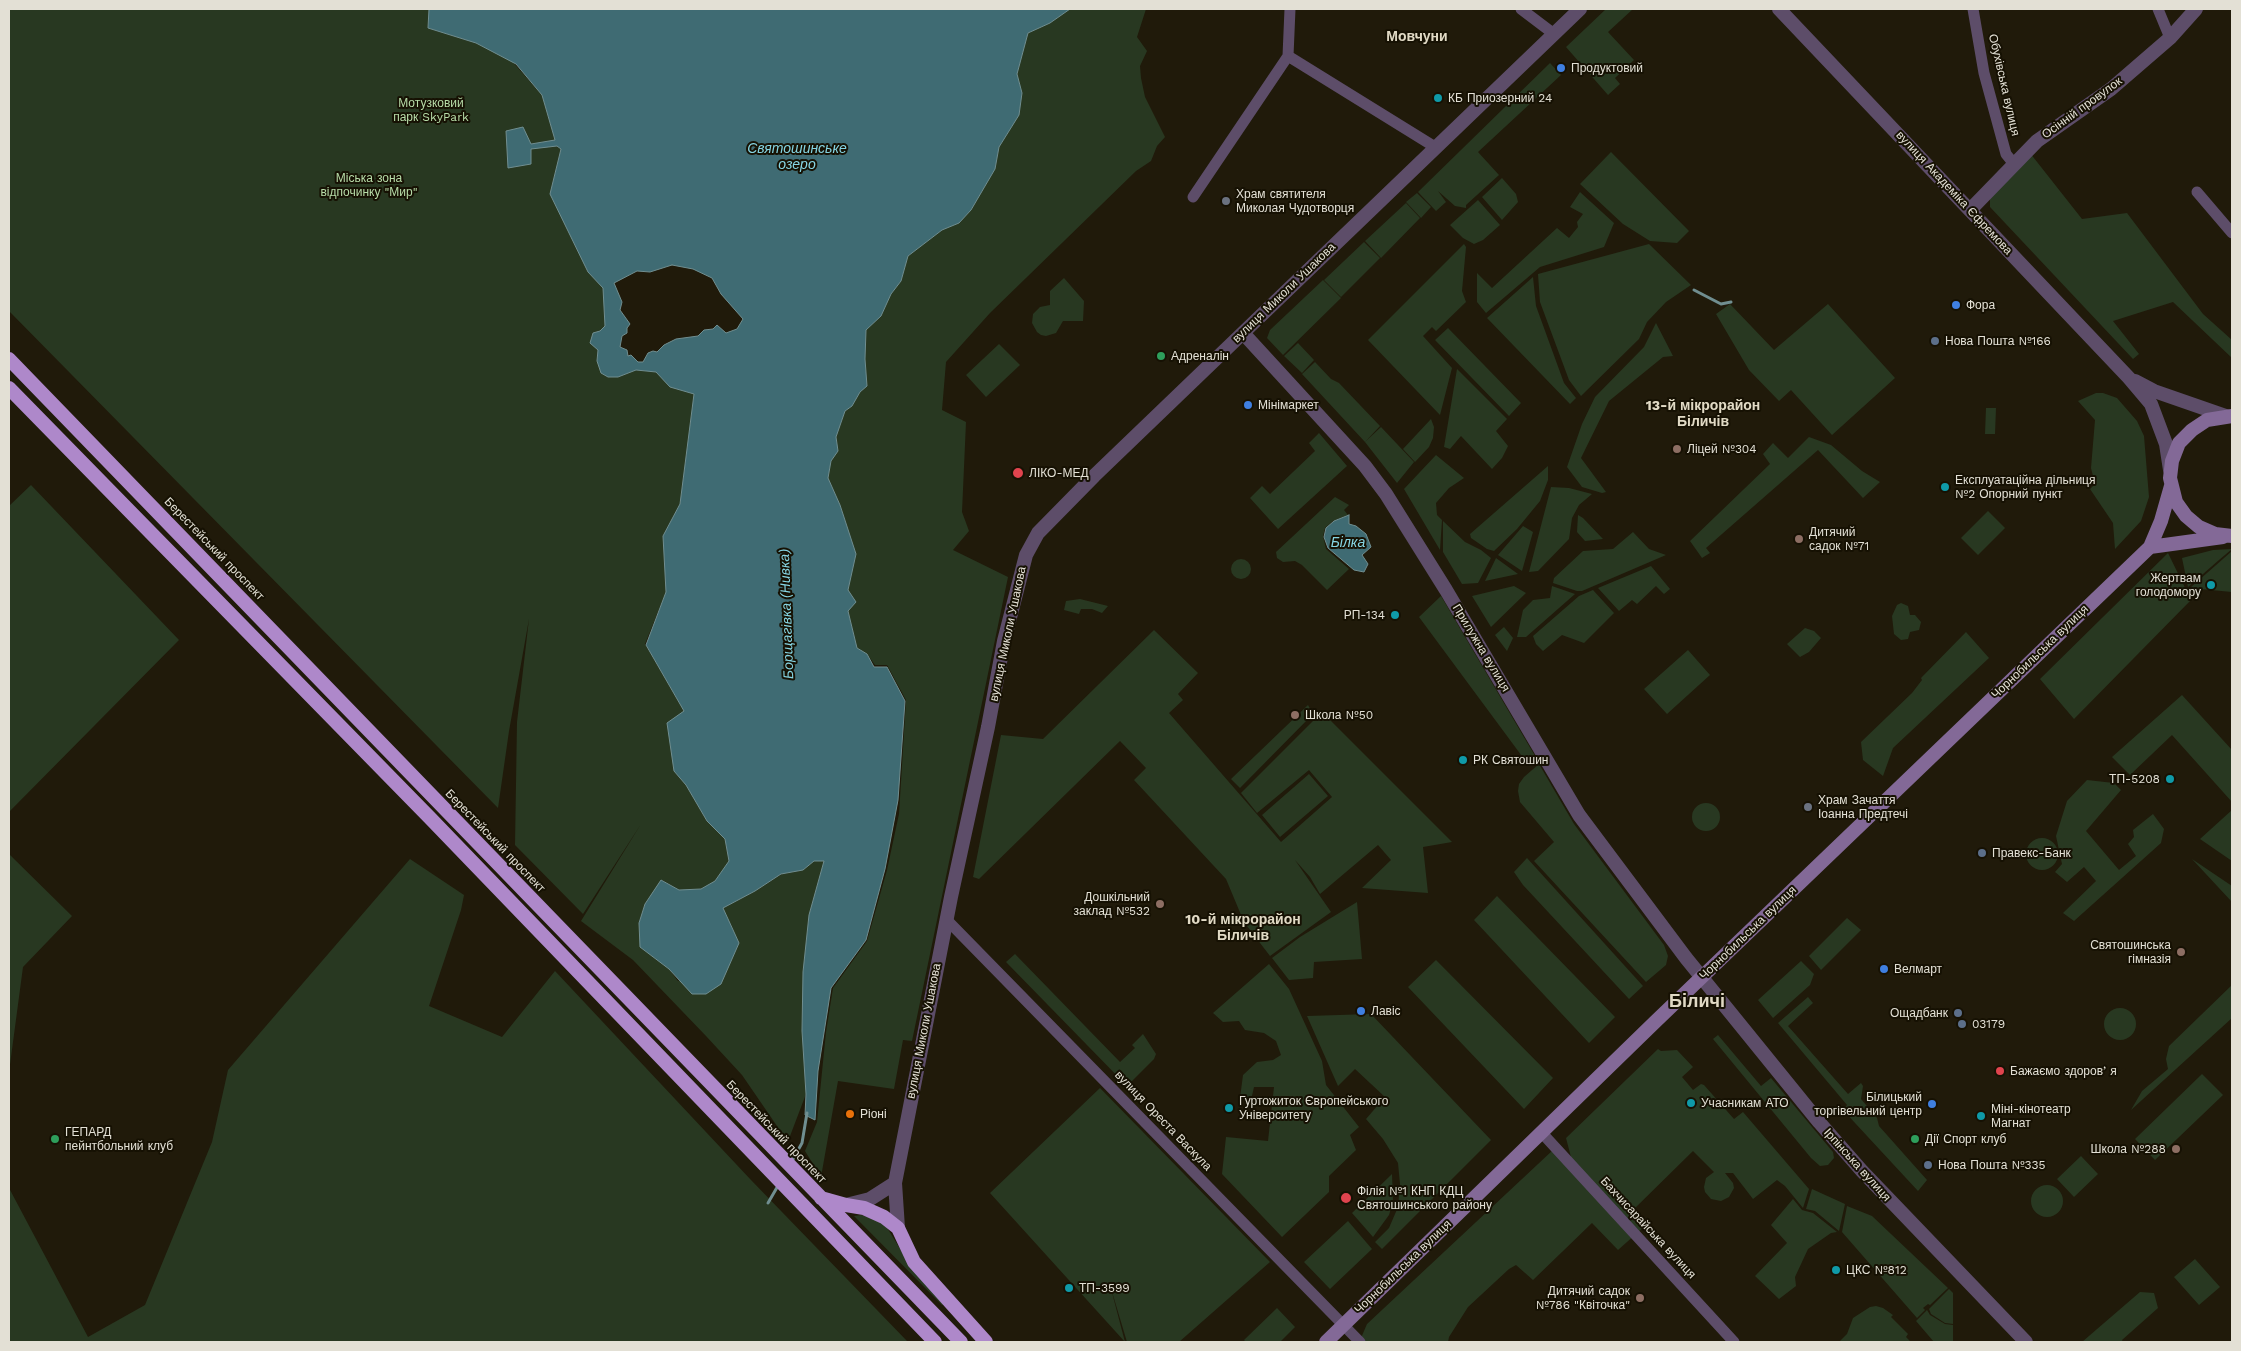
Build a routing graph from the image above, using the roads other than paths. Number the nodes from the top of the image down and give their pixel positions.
1 (1290, 9) edge
2 (1521, 9) edge
3 (1580, 9) edge
4 (1779, 9) edge
5 (1973, 9) edge
6 (2158, 9) edge
7 (2196, 9) edge
8 (1554, 34) junction
9 (2170, 38) junction
10 (1288, 56) junction
11 (1435, 147) junction
12 (2014, 164) junction
13 (2197, 192) dead end
14 (1193, 197) dead end
15 (1970, 210) junction
16 (2232, 233) edge
17 (1243, 333) junction
18 (9, 358) edge
19 (2129, 378) junction
20 (9, 388) edge
21 (2229, 416) edge
22 (2170, 470) junction
23 (2171, 486) junction
24 (2232, 536) edge
25 (2150, 547) junction
26 (946, 920) junction
27 (1702, 977) junction
28 (1542, 1133) junction
29 (895, 1183) junction
30 (818, 1197) junction
31 (846, 1205) junction
32 (898, 1228) junction
33 (1343, 1326) junction
34 (935, 1342) edge
35 (961, 1342) edge
36 (986, 1342) edge
37 (1326, 1342) edge
38 (1360, 1342) edge
39 (1734, 1342) edge
40 (2026, 1342) edge

1 - 10 street
2 - 8 street
3 - 8 street, вулиця Миколи Ушакова
4 - 15 street, вулиця Академіка Єфремова
5 - 12 street, Обухівська вулиця
6 - 9 street
7 - 9 street, Осінній провулок
8 - 11 street, вулиця Миколи Ушакова
9 - 12 street, Осінній провулок
10 - 11 street
10 - 14 street
11 - 17 street, вулиця Миколи Ушакова
12 - 15 street, Осінній провулок
13 - 16 street
15 - 19 street, вулиця Академіка Єфремова
17 - 26 street, вулиця Миколи Ушакова
17 - 27 street, Прилужна вулиця
18 - 30 highway, Берестейський проспект
19 - 21 street, вулиця Академіка Єфремова
19 - 22 street, вулиця Академіка Єфремова
20 - 34 highway
21 - 22 main road
22 - 23 main road
23 - 24 main road
23 - 25 main road, Чорнобильська вулиця
24 - 25 main road
25 - 27 main road, Чорнобильська вулиця
26 - 29 street, вулиця Миколи Ушакова
26 - 33 street, вулиця Ореста Васкула
27 - 28 main road, Чорнобильська вулиця
27 - 40 street, Ірпінська вулиця
28 - 33 main road, Чорнобильська вулиця
28 - 39 street, Бахчисарайська вулиця
29 - 31 street
29 - 32 street, вулиця Миколи Ушакова
30 - 31 highway
30 - 35 highway, Берестейський проспект
31 - 32 highway
32 - 36 highway
33 - 37 main road, Чорнобильська вулиця
33 - 38 street, вулиця Ореста Васкула

